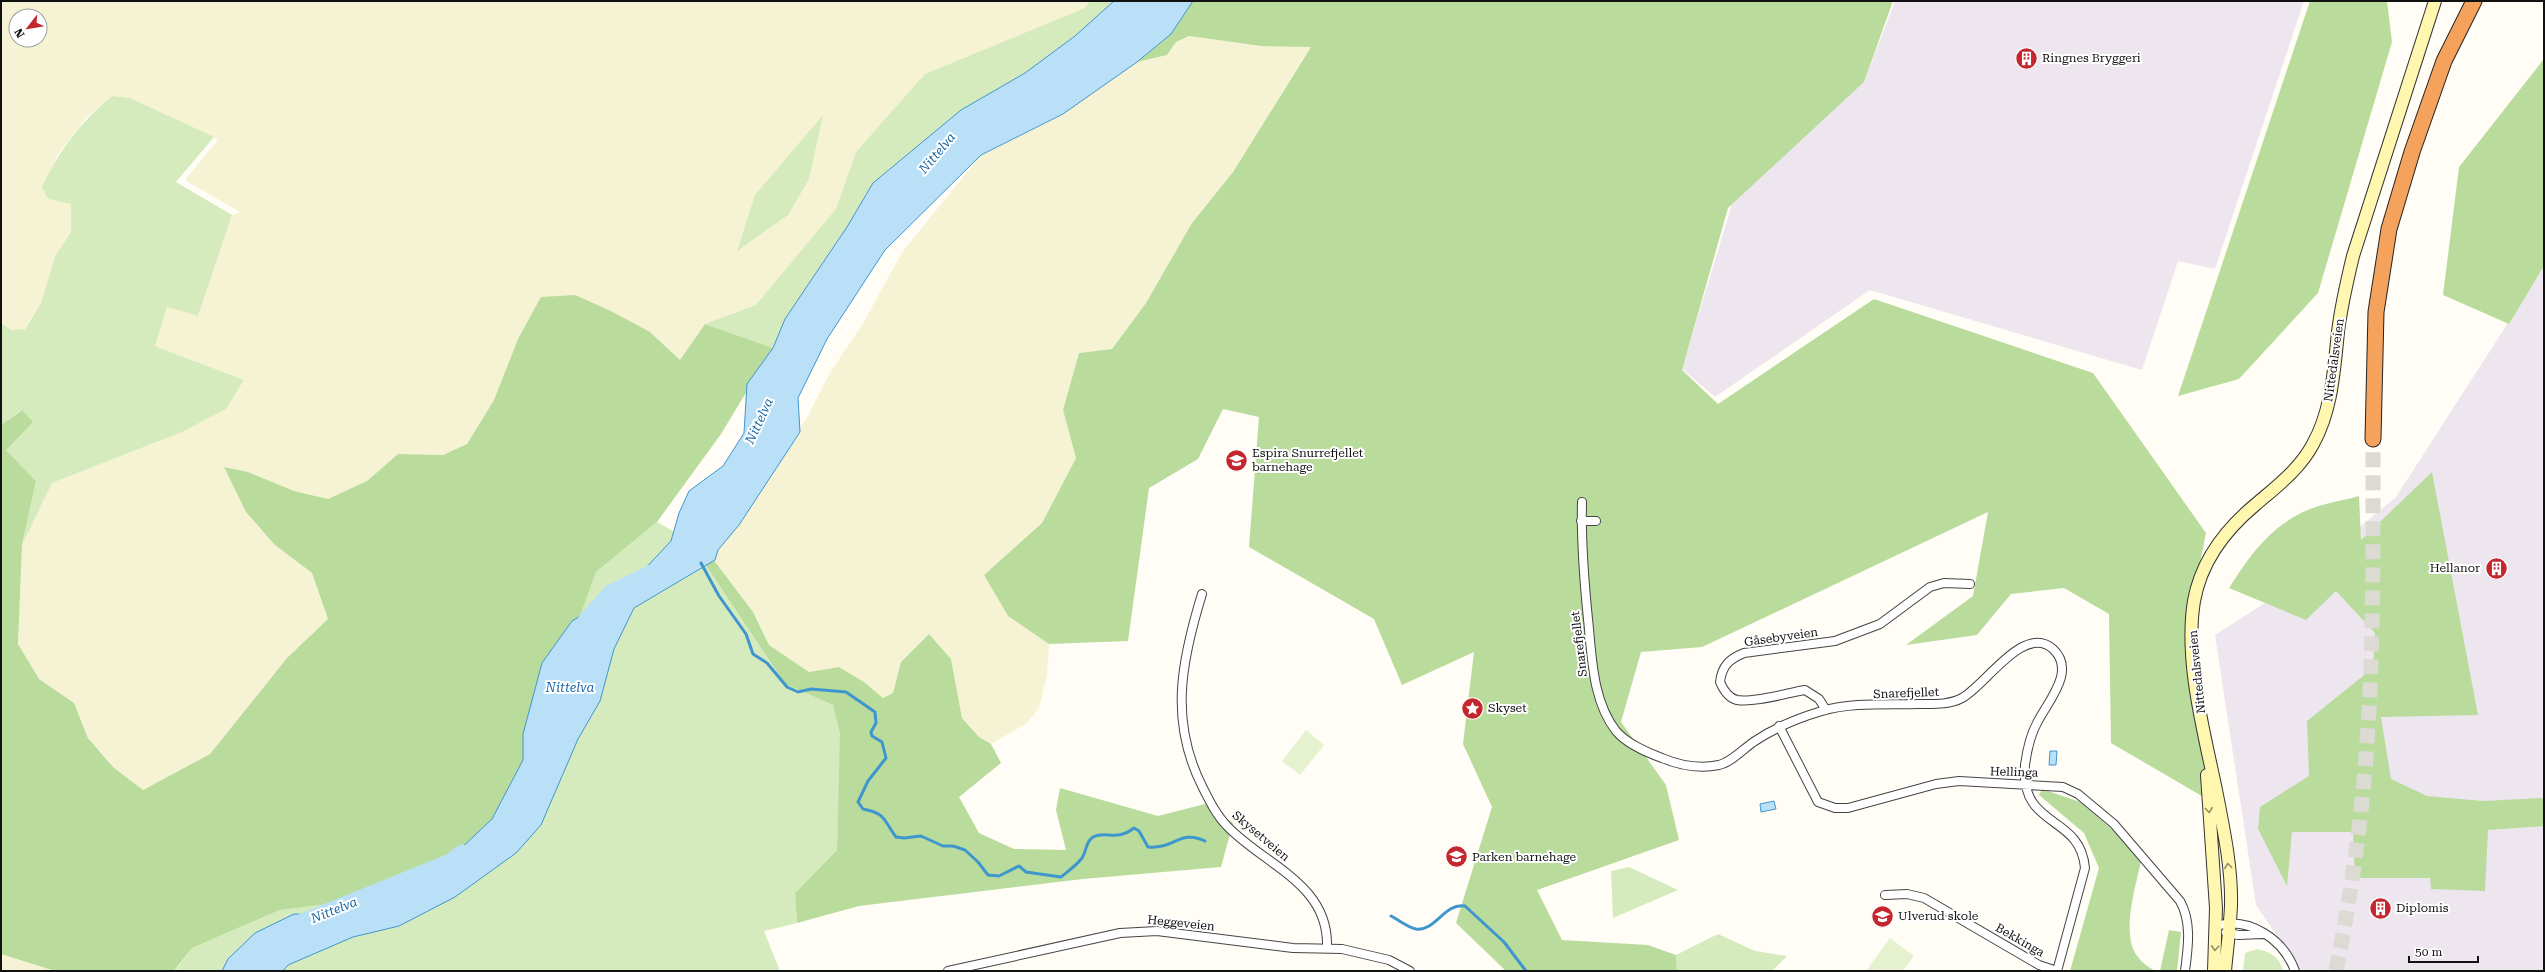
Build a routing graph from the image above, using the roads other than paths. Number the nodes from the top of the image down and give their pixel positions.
1 (2434, 1) edge
2 (2474, 1) edge
3 (2373, 440) tunnel mouth
4 (1582, 502) dead end
5 (1581, 521) junction
6 (1596, 521) dead end
7 (1970, 584) dead end
8 (1202, 594) dead end
9 (1826, 710) junction
10 (1779, 726) junction
11 (2207, 758) junction
12 (2026, 785) junction
13 (1885, 895) dead end
14 (2216, 926) junction
15 (2229, 928) junction
16 (1327, 947) junction
17 (948, 971) edge
18 (1410, 971) edge
19 (2057, 971) edge
20 (2185, 971) edge
21 (2214, 971) edge
22 (2225, 971) edge
23 (2295, 971) edge

1 - 11 main road, Nittedalsveien
2 - 3 highway
4 - 5 street, Snarefjellet
5 - 6 street
5 - 10 street, Snarefjellet
7 - 9 street, Gåsebyveien
8 - 16 street, Skysetveien
9 - 10 street, Snarefjellet
9 - 12 street, Snarefjellet
10 - 12 street, Hellinga
11 -> 14 main road, Nittedalsveien
15 -> 11 main road, Nittedalsveien
12 - 19 street, Snarefjellet
12 - 20 street, Hellinga
13 - 19 street, Bekkinga
14 - 15 street
14 -> 21 main road, Nittedalsveien
15 - 22 main road, Nittedalsveien
15 - 23 street
16 - 17 street, Heggeveien
16 - 18 street, Heggeveien

